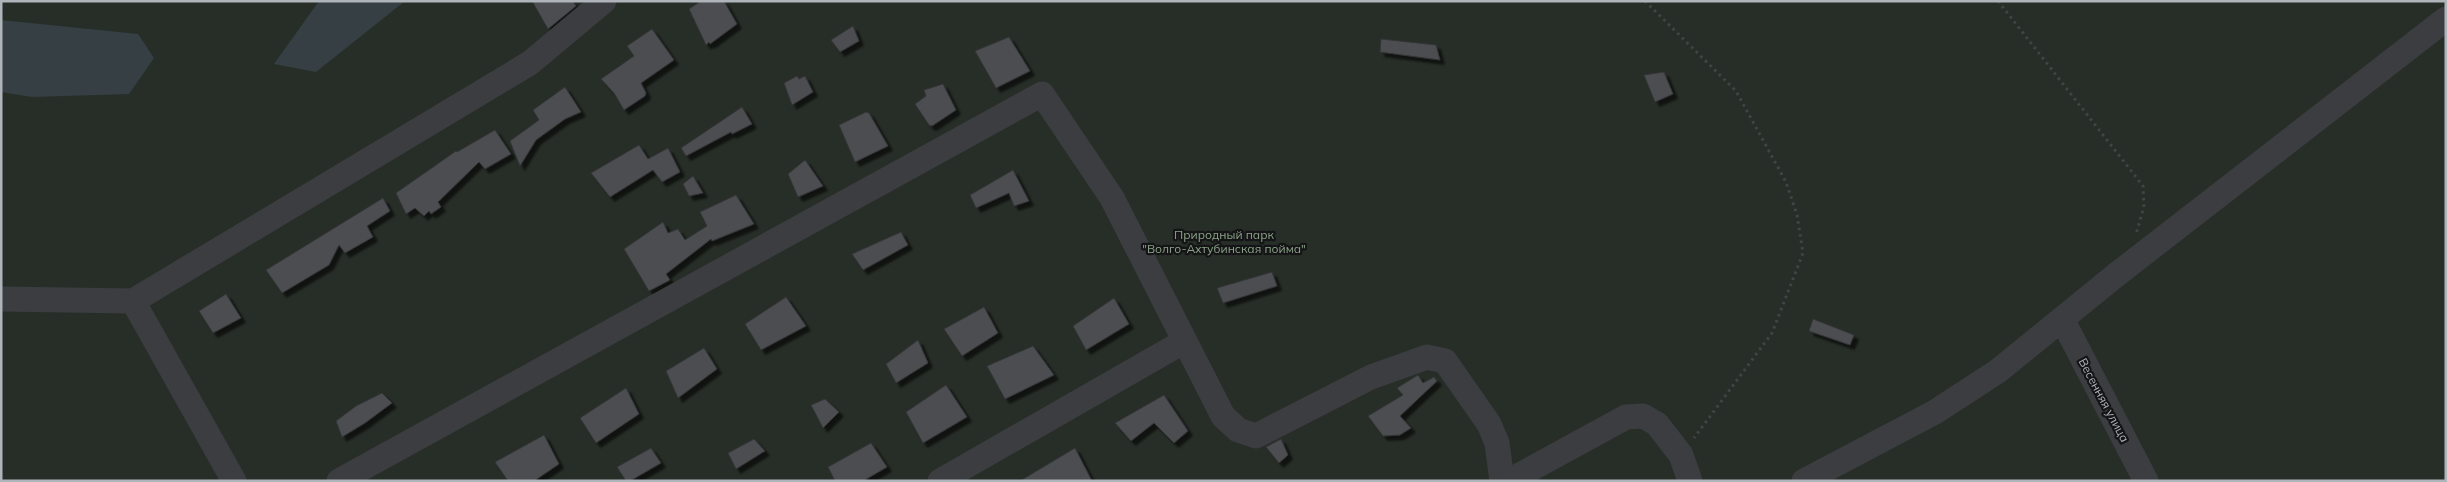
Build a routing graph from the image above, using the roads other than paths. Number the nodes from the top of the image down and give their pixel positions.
1 (604, 1) edge
2 (2446, 19) edge
3 (1, 299) edge
4 (133, 301) junction
5 (2062, 319) junction
6 (1184, 342) junction
7 (226, 479) edge
8 (339, 481) edge
9 (940, 481) edge
10 (1502, 481) edge
11 (1509, 481) edge
12 (1690, 481) edge
13 (1804, 481) edge
14 (2146, 481) edge

1 - 4 street
2 - 5 street
3 - 4 street
4 - 7 street
5 - 13 street
5 - 14 street, Весенняя улица
6 - 8 street
6 - 9 street
6 - 10 street
11 - 12 street

